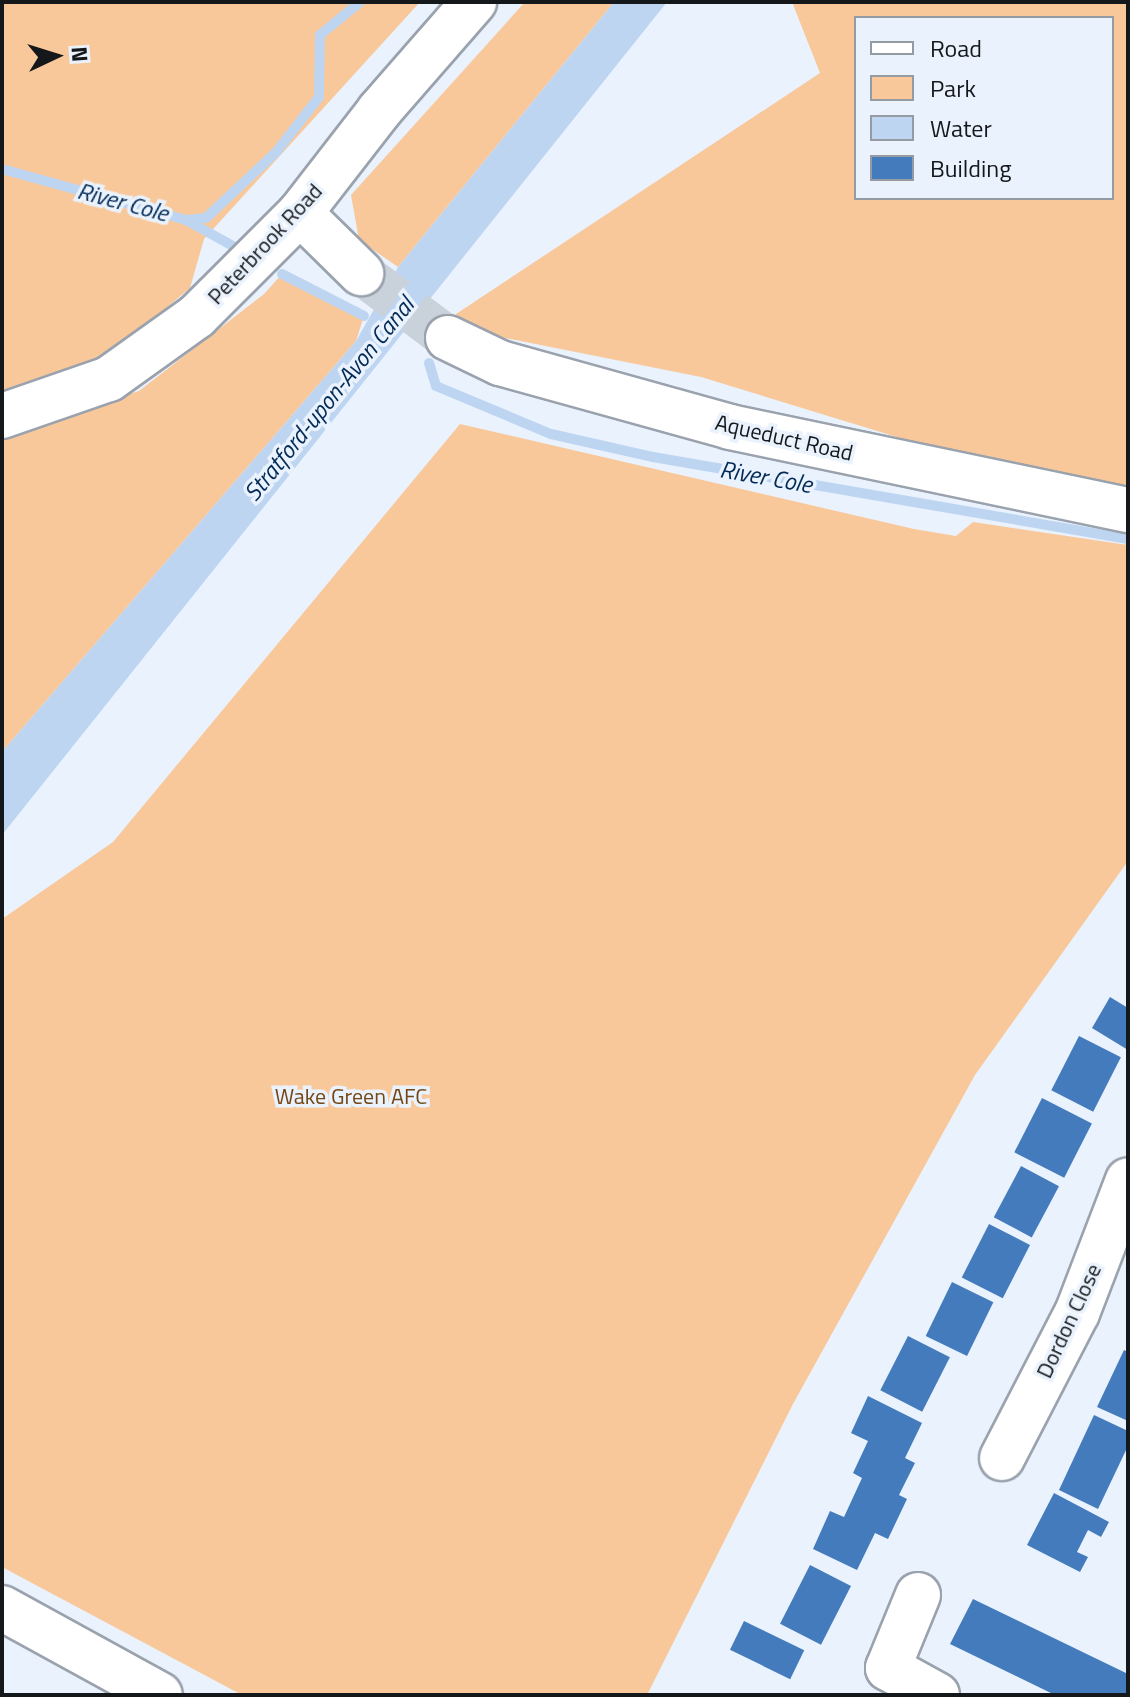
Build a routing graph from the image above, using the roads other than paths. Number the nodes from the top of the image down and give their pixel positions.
1 (474, 2) edge
2 (300, 213) junction
3 (361, 273) tunnel mouth
4 (448, 338) tunnel mouth
5 (2, 416) edge
6 (1128, 510) edge
7 (1128, 1180) edge
8 (1002, 1458) dead end
9 (918, 1595) dead end
10 (2, 1608) edge
11 (160, 1695) edge
12 (937, 1695) edge

1 - 2 street, Peterbrook Road
2 - 3 street
2 - 5 street, Peterbrook Road
4 - 6 street, Aqueduct Road
7 - 8 street, Dordon Close
9 - 12 street
10 - 11 street

